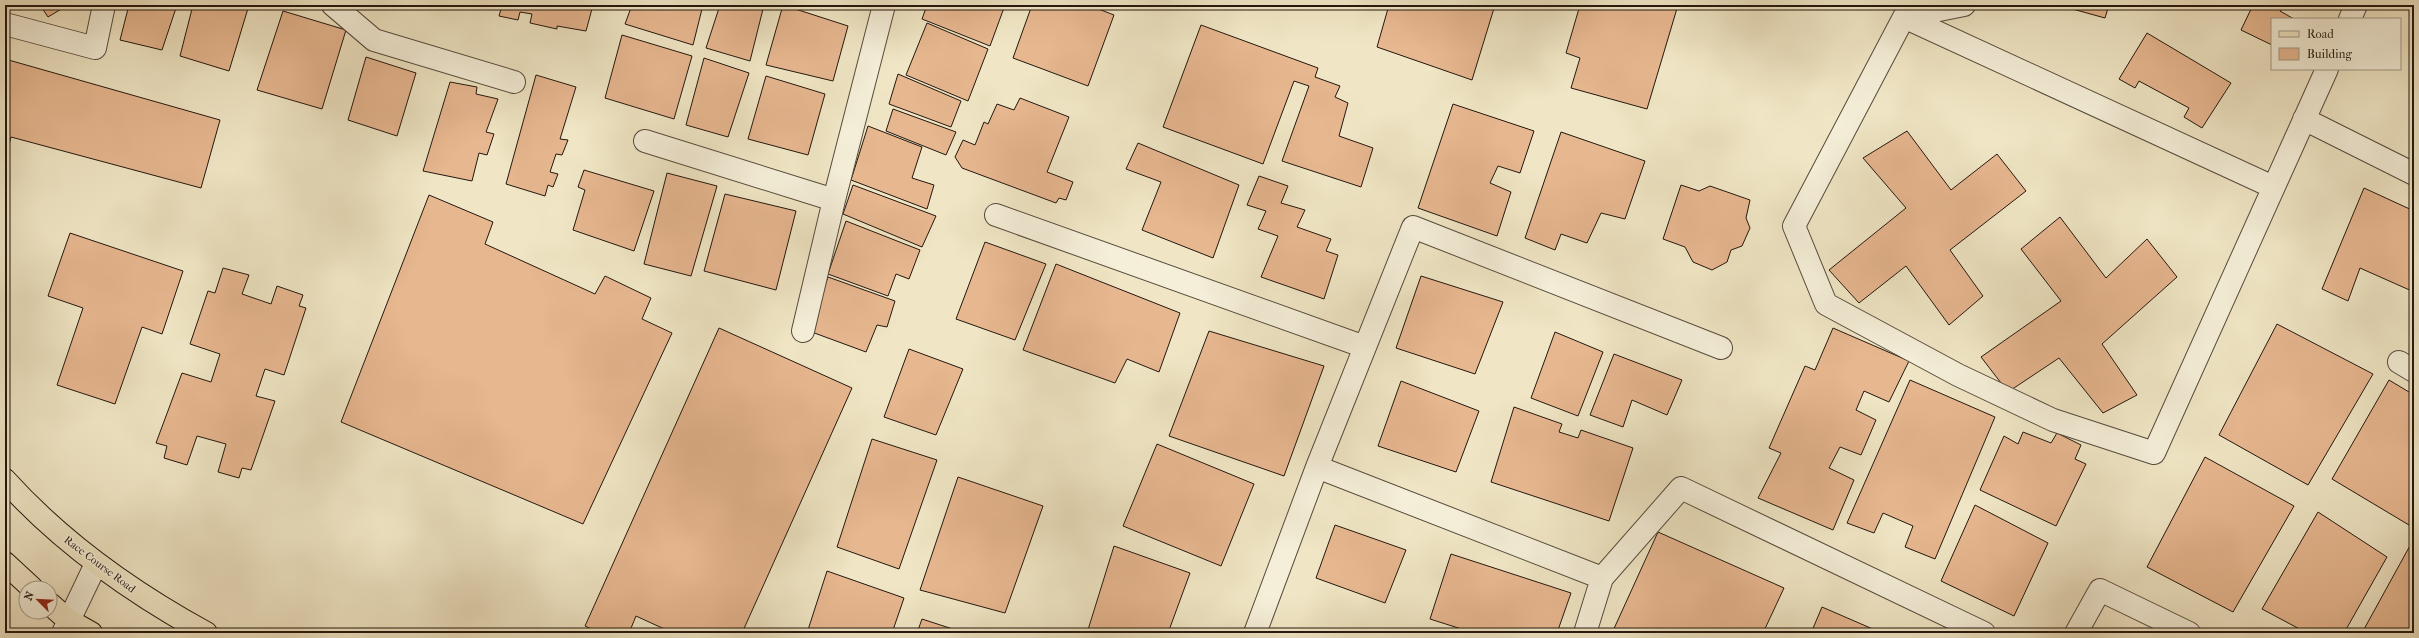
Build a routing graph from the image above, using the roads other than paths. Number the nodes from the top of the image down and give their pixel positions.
1 (104, 5) edge
2 (333, 5) edge
3 (884, 5) edge
4 (1964, 5) edge
5 (2356, 5) edge
6 (1904, 17) junction
7 (2350, 18) edge
8 (5, 24) edge
9 (2327, 70) edge
10 (514, 82) dead end
11 (2304, 119) junction
12 (644, 141) dead end
13 (2414, 174) edge
14 (2274, 187) junction
15 (834, 200) junction
16 (996, 215) dead end
17 (803, 331) dead end
18 (1365, 347) junction
19 (1721, 348) dead end
20 (1316, 467) junction
21 (5, 480) edge
22 (5, 563) edge
23 (96, 564) junction
24 (1602, 578) junction
25 (23, 580) edge
26 (58, 616) edge
27 (65, 627) edge
28 (91, 633) edge
29 (206, 633) edge
30 (1256, 633) edge
31 (1585, 633) edge
32 (1984, 633) edge
33 (2076, 633) edge
34 (2188, 633) edge

1 - 8 street
2 - 10 street
3 - 15 street
4 - 6 street
5 - 7 street
6 - 14 street
6 - 14 street
9 - 11 street
11 - 13 street
11 - 14 street
12 - 15 street
15 - 17 street
16 - 18 street
18 - 19 street
18 - 20 street
20 - 24 street
20 - 30 street
21 - 23 main road, Race Course Road
22 - 25 main road
23 - 27 street
23 - 29 main road, Race Course Road
24 - 31 street
24 - 32 street
26 - 27 main road
27 - 28 main road
33 - 34 street

